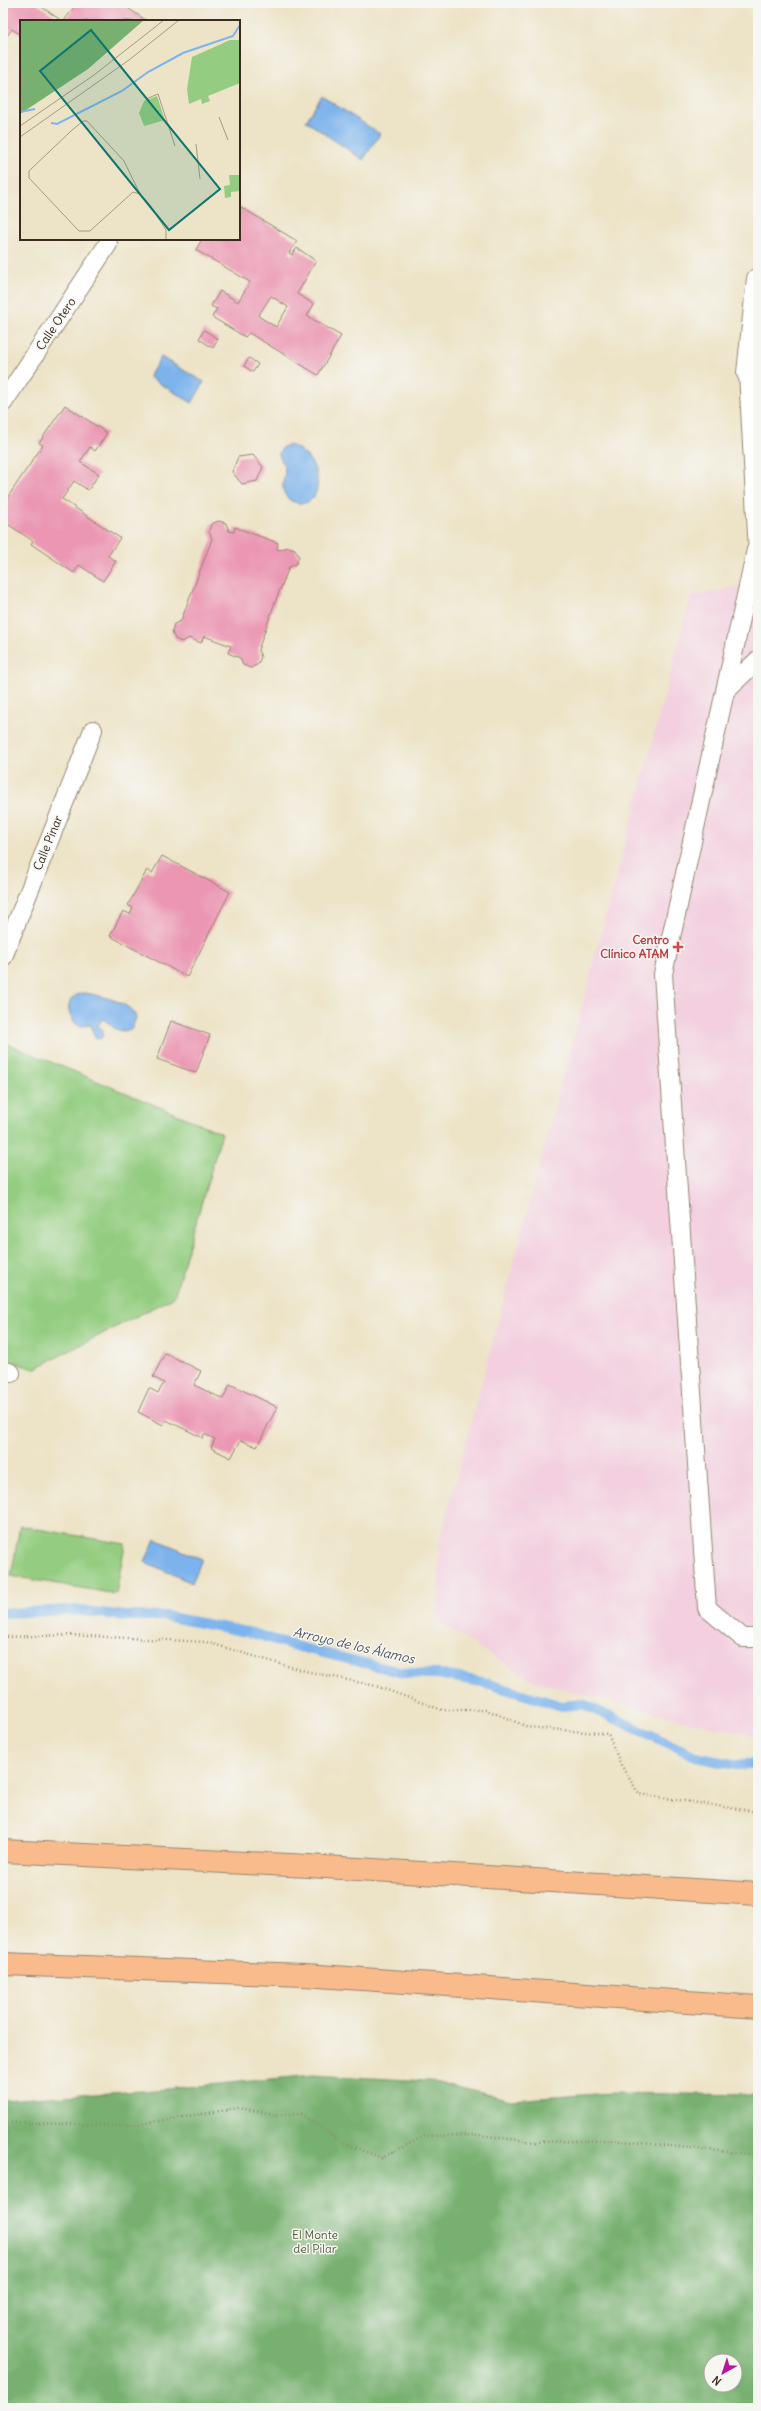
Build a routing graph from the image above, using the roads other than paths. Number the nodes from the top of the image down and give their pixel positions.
1 (108, 244) dead end
2 (758, 280) edge
3 (748, 373) joint
4 (3, 403) edge
5 (757, 551) edge
6 (758, 660) edge
7 (727, 689) junction
8 (93, 730) dead end
9 (3, 957) edge
10 (758, 1638) edge
11 (3, 1851) edge
12 (758, 1894) edge
13 (3, 1964) edge
14 (758, 2007) edge

1 - 4 lane, Calle Otero
2 - 3 street
3 - 5 lane
5 - 7 lane
6 - 7 lane
7 - 10 lane
8 - 9 lane, Calle Pinar
11 - 12 highway
13 - 14 highway

